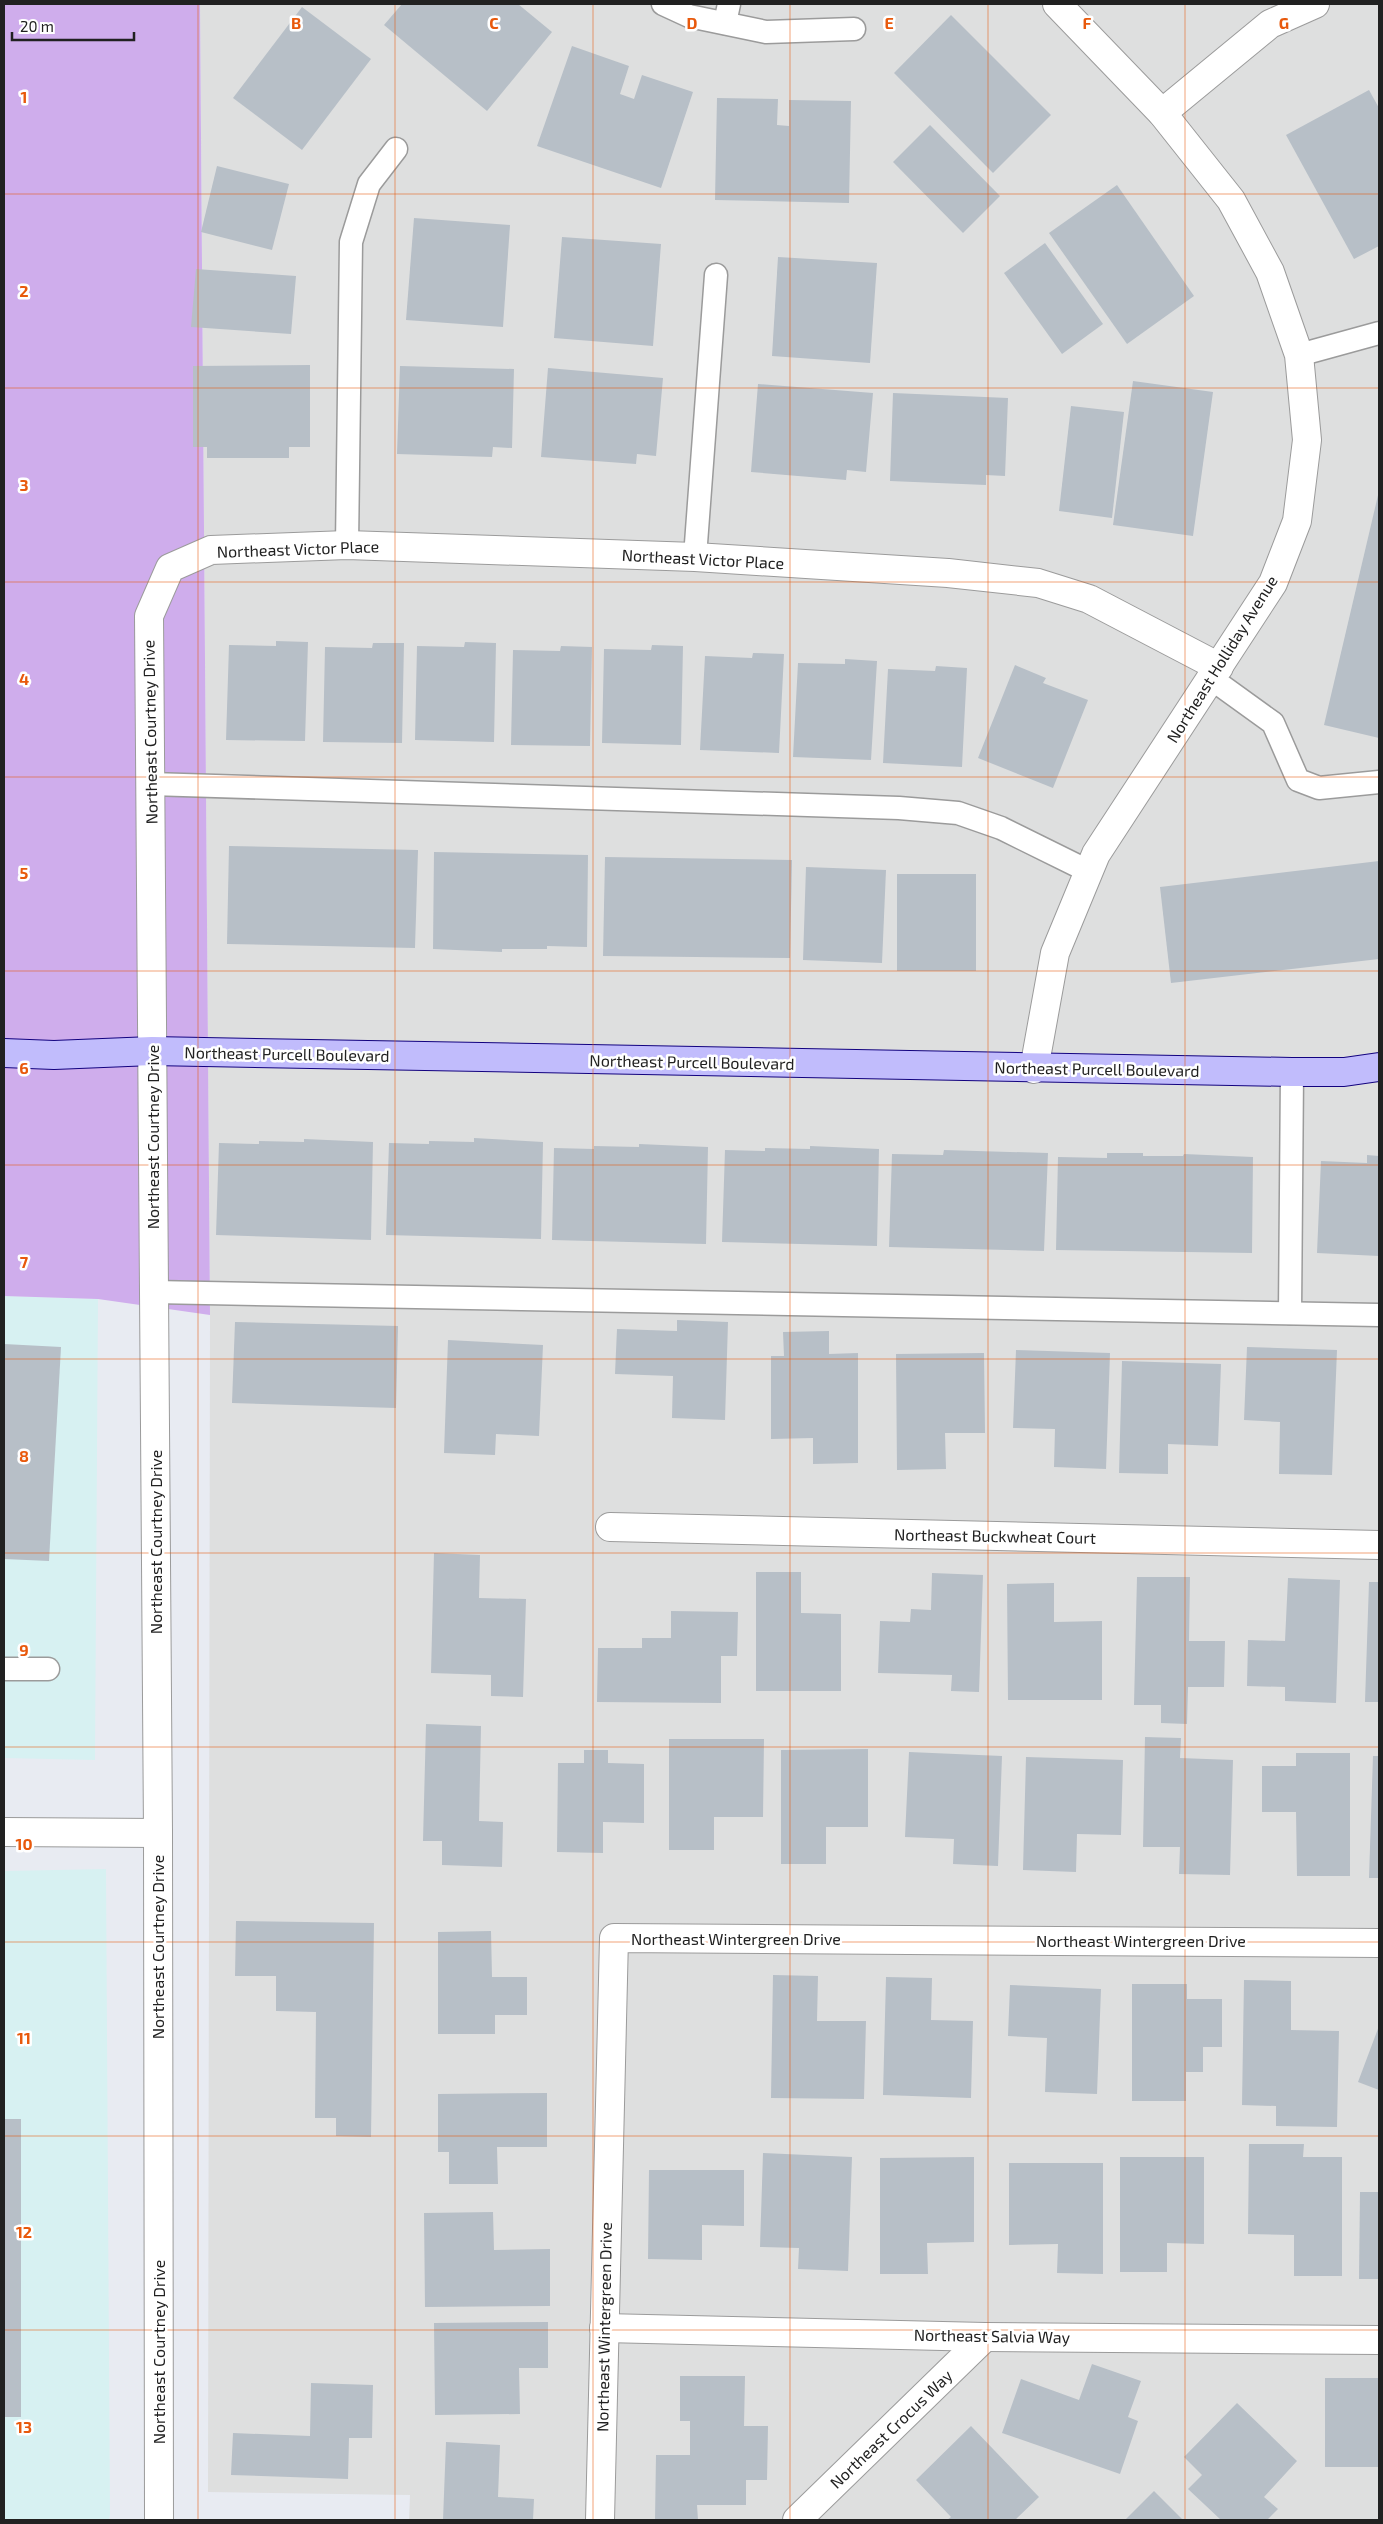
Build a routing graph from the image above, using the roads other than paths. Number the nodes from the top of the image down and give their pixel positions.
1 (663, 4) edge
2 (1056, 4) edge
3 (1315, 4) edge
4 (727, 14) edge
5 (854, 29) dead end
6 (1162, 113) junction
7 (396, 149) dead end
8 (716, 275) dead end
9 (1379, 333) edge
10 (1299, 355) junction
11 (347, 545) junction
12 (695, 557) junction
13 (170, 568) joint
14 (1215, 673) junction
15 (1379, 782) edge
16 (151, 784) junction
17 (1088, 871) junction
18 (152, 1051) junction
19 (4, 1053) edge
20 (1379, 1067) edge
21 (1034, 1069) junction
22 (1292, 1072) junction
23 (154, 1292) junction
24 (1290, 1313) junction
25 (1379, 1315) edge
26 (610, 1527) dead end
27 (1379, 1545) edge
28 (4, 1669) edge
29 (48, 1669) dead end
30 (4, 1832) edge
31 (158, 1834) junction
32 (1379, 1943) edge
33 (604, 2328) junction
34 (985, 2337) junction
35 (1379, 2340) edge
36 (159, 2520) edge
37 (600, 2520) edge
38 (797, 2520) edge

1 - 4 lane
2 - 6 street, Northeast Holliday Avenue
3 - 6 street
4 - 5 lane
6 - 10 street, Northeast Holliday Avenue
7 - 11 lane
8 - 12 lane
9 - 10 lane
10 - 14 street, Northeast Holliday Avenue
11 - 12 street, Northeast Victor Place
11 - 13 street, Northeast Victor Place
12 - 14 street, Northeast Victor Place
13 - 16 street, Northeast Courtney Drive
14 - 15 lane
14 - 17 street, Northeast Holliday Avenue
16 - 17 lane
16 - 18 street, Northeast Courtney Drive
17 - 21 street, Northeast Holliday Avenue
18 - 19 street, Northeast Purcell Boulevard
18 - 21 street, Northeast Purcell Boulevard
18 - 23 street, Northeast Courtney Drive
20 - 22 street, Northeast Purcell Boulevard
21 - 22 street, Northeast Purcell Boulevard
22 - 24 lane
23 - 24 lane
23 - 31 street, Northeast Courtney Drive
24 - 25 lane
26 - 27 street, Northeast Buckwheat Court
28 - 29 lane
30 - 31 street
31 - 36 street, Northeast Courtney Drive
32 - 33 street, Northeast Wintergreen Drive
33 - 34 street, Northeast Salvia Way
33 - 37 street, Northeast Wintergreen Drive
34 - 35 street, Northeast Salvia Way
34 - 38 street, Northeast Crocus Way

